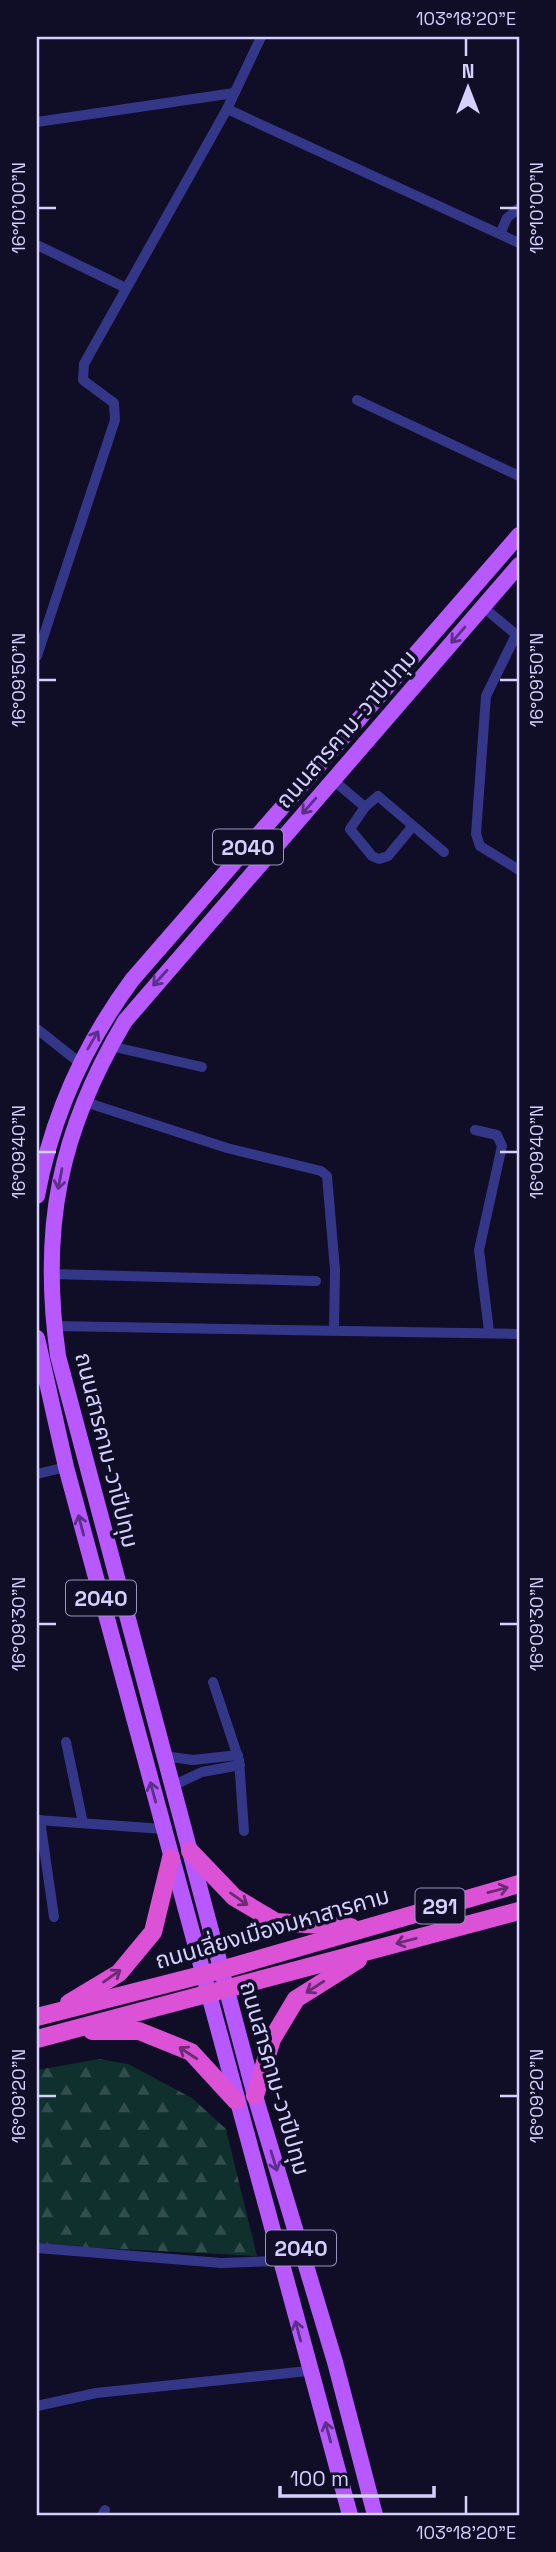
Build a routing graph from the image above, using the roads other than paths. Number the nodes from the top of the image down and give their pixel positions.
1 (261, 37) edge
2 (234, 93) junction
3 (227, 109) junction
4 (37, 122) edge
5 (519, 208) edge
6 (500, 234) junction
7 (519, 243) edge
8 (37, 245) edge
9 (127, 288) junction
10 (357, 400) dead end
11 (519, 476) edge
12 (519, 535) edge
13 (519, 565) edge
14 (483, 607) junction
15 (518, 636) edge
16 (37, 656) edge
17 (374, 702) junction
18 (389, 715) junction
19 (333, 779) junction
20 (365, 807) junction
21 (412, 827) junction
22 (444, 852) dead end
23 (519, 870) edge
24 (37, 1029) edge
25 (110, 1046) junction
26 (80, 1063) junction
27 (202, 1067) dead end
28 (82, 1101) junction
29 (475, 1130) dead end
30 (37, 1196) edge
31 (51, 1274) junction
32 (316, 1281) dead end
33 (54, 1326) junction
34 (334, 1329) junction
35 (489, 1331) junction
36 (519, 1334) edge
37 (37, 1338) edge
38 (66, 1467) junction
39 (37, 1474) edge
40 (110, 1553) junction
41 (90, 1558) junction
42 (213, 1682) dead end
43 (66, 1742) dead end
44 (164, 1756) junction
45 (239, 1760) junction
46 (172, 1786) junction
47 (38, 1820) edge
48 (83, 1823) junction
49 (163, 1829) junction
50 (244, 1831) dead end
51 (190, 1851) junction
52 (171, 1858) junction
53 (519, 1884) edge
54 (519, 1911) edge
55 (54, 1917) dead end
56 (361, 1927) junction
57 (373, 1950) junction
58 (221, 1970) junction
59 (202, 1975) junction
60 (226, 1989) junction
61 (207, 1994) junction
62 (46, 2015) edge
63 (64, 2032) junction
64 (37, 2039) edge
65 (255, 2095) junction
66 (236, 2101) junction
67 (37, 2248) edge
68 (278, 2260) junction
69 (308, 2371) junction
70 (37, 2406) edge
71 (350, 2515) edge
72 (375, 2515) edge

1 - 2 street
2 - 3 street
2 - 4 street
3 - 6 street
3 - 9 street
5 - 6 street
6 - 7 street
8 - 9 street
9 - 16 street
10 - 11 street
12 - 17 main road, ถนนสารคาม-วาปีปทุม / 2040
13 - 14 main road, ถนนสารคาม-วาปีปทุม / 2040
14 - 15 street
14 -> 18 main road, ถนนสารคาม-วาปีปทุม / 2040
15 - 23 street
17 - 18 main road
26 -> 17 main road, ถนนสารคาม-วาปีปทุม / 2040
18 - 19 main road, ถนนสารคาม-วาปีปทุม / 2040
19 - 20 street
19 -> 25 main road, ถนนสารคาม-วาปีปทุม / 2040
20 - 21 street
20 - 21 street
21 - 22 street
24 - 26 street
25 - 27 street
25 - 28 main road, ถนนสารคาม-วาปีปทุม / 2040
26 - 30 main road, ถนนสารคาม-วาปีปทุม / 2040
28 -> 31 main road, ถนนสารคาม-วาปีปทุม / 2040
28 - 34 street
29 - 35 street
31 - 32 street
31 - 33 main road, ถนนสารคาม-วาปีปทุม / 2040
33 - 34 street
33 - 40 main road, ถนนสารคาม-วาปีปทุม / 2040
34 - 35 street
35 - 36 street
37 - 38 main road, ถนนสารคาม-วาปีปทุม / 2040
38 - 39 street
41 -> 38 main road, ถนนสารคาม-วาปีปทุม / 2040
40 - 41 main road
40 - 44 main road, ถนนสารคาม-วาปีปทุม / 2040
49 -> 41 main road, ถนนสารคาม-วาปีปทุม / 2040
42 - 45 street
43 - 48 street
44 - 45 street
44 - 46 main road, ถนนสารคาม-วาปีปทุม / 2040
45 - 46 street
45 - 50 street
46 - 51 main road, ถนนสารคาม-วาปีปทุม / 2040
47 - 48 street
47 - 55 street
48 - 49 street
49 - 52 main road, ถนนสารคาม-วาปีปทุม / 2040
51 -> 56 highway
51 - 58 main road, ถนนสารคาม-วาปีปทุม / 2040
52 - 59 main road, ถนนสารคาม-วาปีปทุม / 2040
62 -> 52 highway
56 -> 53 highway, ถนนเลี่ยงเมืองมหาสารคาม / 291
54 -> 57 highway, ถนนเลี่ยงเมืองมหาสารคาม / 291
56 - 58 highway, ถนนเลี่ยงเมืองมหาสารคาม / 291
57 - 60 highway, ถนนเลี่ยงเมืองมหาสารคาม / 291
57 -> 65 highway
58 - 59 highway, ถนนเลี่ยงเมืองมหาสารคาม / 291
58 - 60 main road, ถนนสารคาม-วาปีปทุม / 2040
59 - 61 main road, ถนนสารคาม-วาปีปทุม / 2040
59 - 62 highway, ถนนเลี่ยงเมืองมหาสารคาม / 291
60 - 61 highway, ถนนเลี่ยงเมืองมหาสารคาม / 291
60 - 65 main road, ถนนสารคาม-วาปีปทุม / 2040
61 - 63 highway, ถนนเลี่ยงเมืองมหาสารคาม / 291
61 - 66 main road, ถนนสารคาม-วาปีปทุม / 2040
63 - 64 highway, ถนนเลี่ยงเมืองมหาสารคาม / 291
66 -> 63 highway
65 -> 72 main road, ถนนสารคาม-วาปีปทุม / 2040
66 - 68 main road, ถนนสารคาม-วาปีปทุม / 2040
67 - 68 street
69 -> 68 main road, ถนนสารคาม-วาปีปทุม / 2040
69 - 70 street
71 -> 69 main road, ถนนสารคาม-วาปีปทุม / 2040

